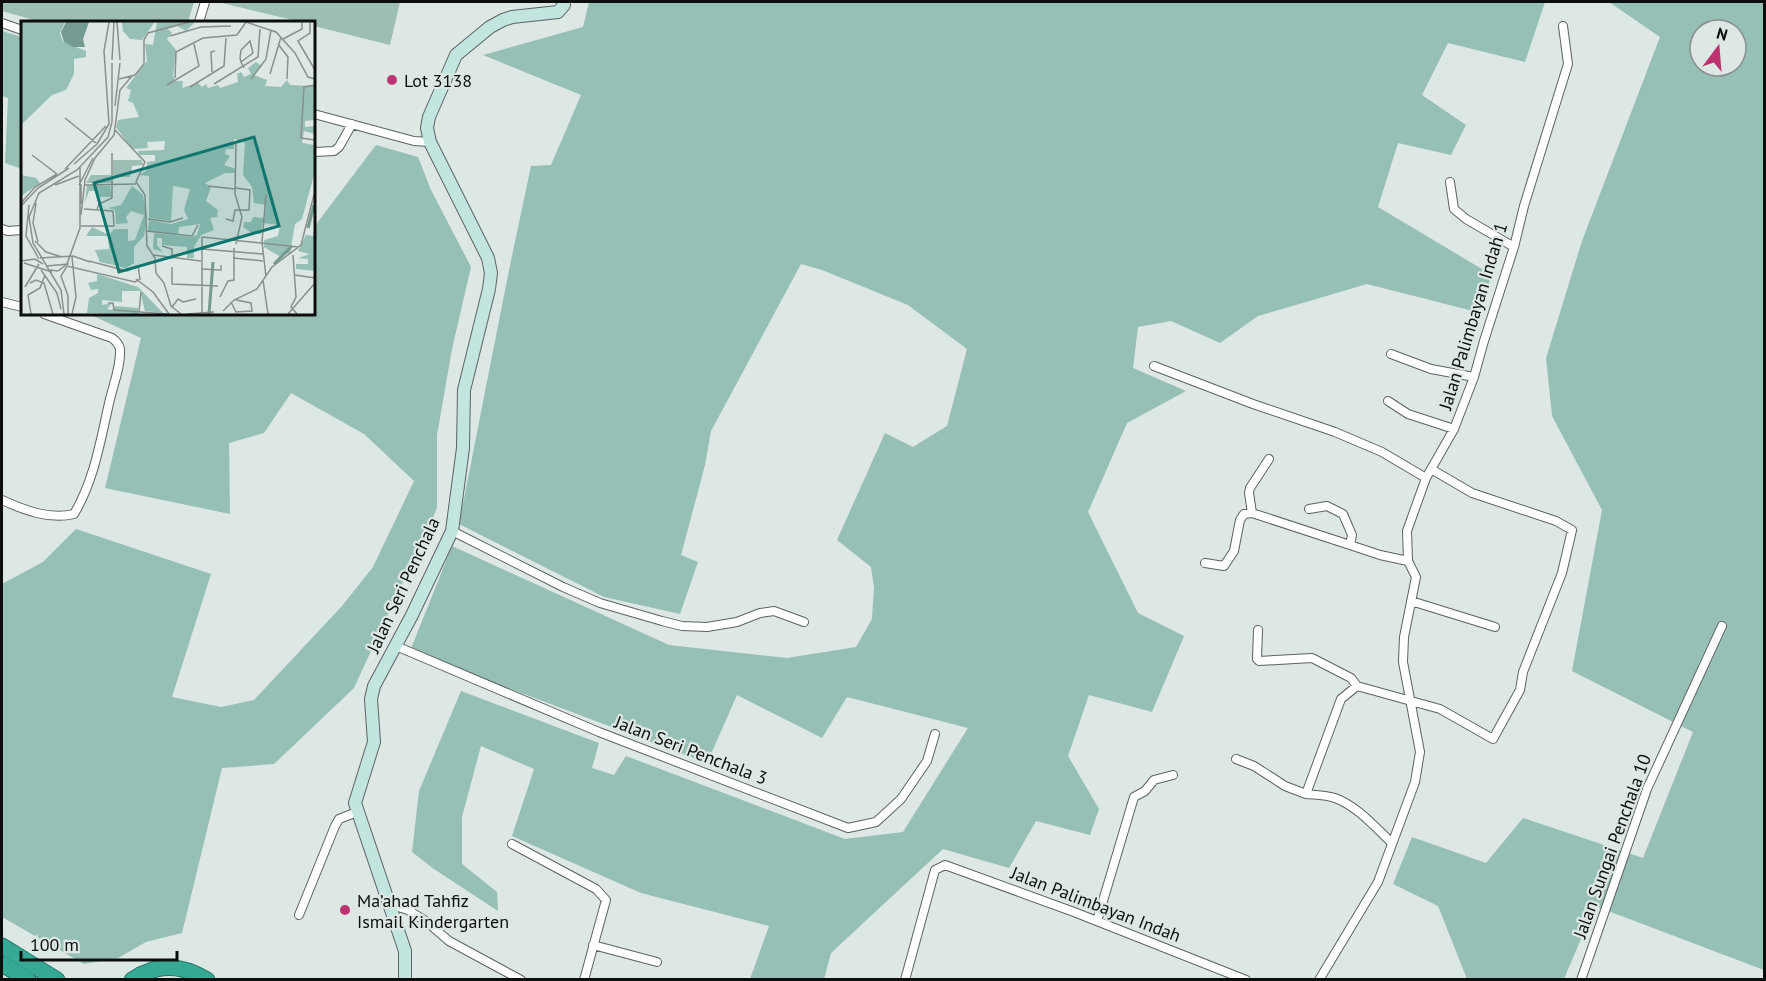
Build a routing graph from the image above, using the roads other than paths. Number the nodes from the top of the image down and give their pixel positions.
1 (205, 2) edge
2 (564, 2) edge
3 (199, 21) edge
4 (2, 23) edge
5 (1563, 26) dead end
6 (21, 30) edge
7 (315, 114) edge
8 (352, 124) junction
9 (430, 142) junction
10 (315, 152) edge
11 (1450, 182) dead end
12 (2, 229) edge
13 (21, 230) edge
14 (1514, 247) junction
15 (2, 302) edge
16 (21, 307) edge
17 (47, 315) edge
18 (1391, 354) dead end
19 (1154, 366) dead end
20 (1474, 377) junction
21 (1388, 401) dead end
22 (1454, 429) junction
23 (1269, 459) dead end
24 (1428, 473) junction
25 (2, 500) edge
26 (1309, 509) dead end
27 (1252, 513) junction
28 (452, 531) junction
29 (1350, 545) junction
30 (1408, 561) junction
31 (1205, 563) dead end
32 (1411, 601) junction
33 (804, 622) dead end
34 (1722, 626) dead end
35 (1495, 627) dead end
36 (1258, 630) dead end
37 (396, 646) junction
38 (1357, 686) junction
39 (1410, 700) junction
40 (935, 734) dead end
41 (1236, 759) dead end
42 (1173, 775) dead end
43 (1306, 794) junction
44 (357, 812) junction
45 (1392, 843) junction
46 (512, 844) dead end
47 (388, 904) junction
48 (299, 915) dead end
49 (1097, 921) junction
50 (593, 945) junction
51 (2, 946) edge
52 (657, 962) dead end
53 (2, 964) edge
54 (503, 970) junction
55 (28, 980) edge
56 (57, 980) edge
57 (132, 980) edge
58 (207, 980) edge
59 (405, 980) edge
60 (498, 980) edge
61 (521, 980) edge
62 (584, 980) edge
63 (905, 980) edge
64 (1246, 980) edge
65 (1319, 980) edge
66 (1581, 980) edge

1 - 3 street
2 - 9 street, Jalan Seri Penchala
4 - 6 street
5 - 14 street, Jalan Palimbayan Indah 1
7 - 8 street
8 - 9 street
8 - 10 street
9 - 28 street, Jalan Seri Penchala
11 - 14 street
12 - 13 street
14 - 20 street, Jalan Palimbayan Indah 1
15 - 16 street
17 - 25 street
18 - 20 street
19 - 24 street
20 - 22 street, Jalan Palimbayan Indah 1
21 - 22 street
22 - 24 street, Jalan Palimbayan Indah 1
23 - 27 street
24 - 30 street, Jalan Palimbayan Indah 1
24 - 39 street
26 - 29 street
27 - 29 street
27 - 31 street
28 - 33 street
28 - 37 street, Jalan Seri Penchala
29 - 30 street
30 - 32 street, Jalan Palimbayan Indah 1
32 - 35 street
32 - 39 street, Jalan Palimbayan Indah 1
34 - 66 street, Jalan Sungai Penchala 10
36 - 38 street
37 - 40 street, Jalan Seri Penchala 3
37 - 44 street, Jalan Seri Penchala
38 - 39 street
38 - 43 street
39 - 45 street, Jalan Palimbayan Indah 1
41 - 43 street
42 - 49 street
43 - 45 street
44 - 47 street, Jalan Seri Penchala
44 - 48 street
45 - 65 street, Jalan Palimbayan Indah 1
46 - 50 street
47 - 54 street
47 - 59 street, Jalan Seri Penchala
49 - 63 street, Jalan Palimbayan Indah
49 - 64 street, Jalan Palimbayan Indah
50 - 52 street
50 - 62 street
51 - 56 highway
53 - 55 highway
54 - 60 street
54 - 61 street
57 - 58 highway

